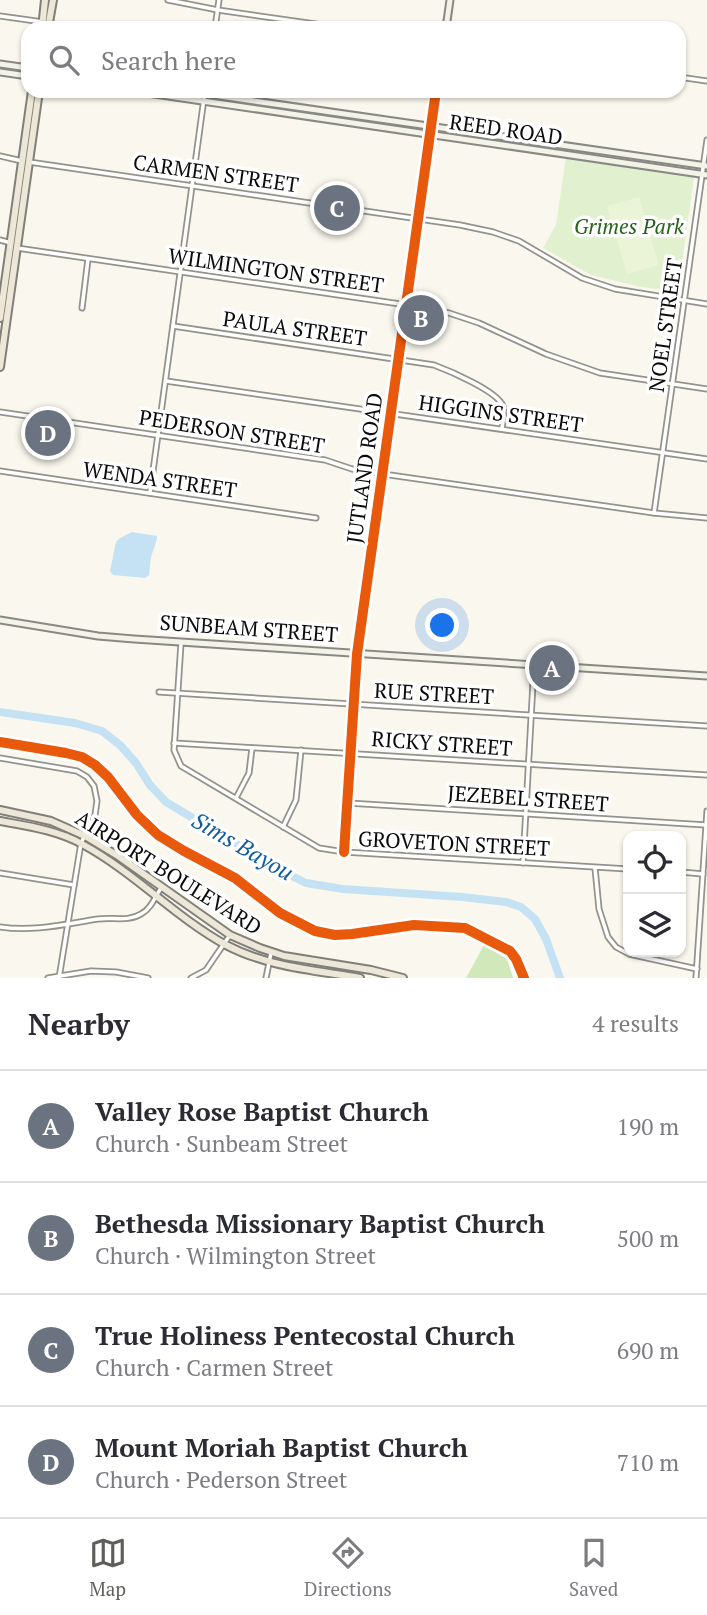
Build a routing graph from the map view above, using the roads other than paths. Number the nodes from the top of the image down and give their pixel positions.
1 (45, 0) edge
2 (53, 0) edge
3 (168, 0) edge
4 (219, 0) edge
5 (450, 0) edge
6 (218, 10) junction
7 (0, 16) edge
8 (25, 21) edge
9 (45, 21) edge
10 (46, 21) edge
11 (216, 21) edge
12 (294, 21) edge
13 (447, 21) edge
14 (0, 64) edge
15 (21, 67) edge
16 (0, 72) edge
17 (21, 75) edge
18 (686, 78) edge
19 (707, 82) edge
20 (31, 98) edge
21 (38, 98) edge
22 (205, 98) edge
23 (218, 98) edge
24 (228, 98) edge
25 (435, 98) edge
26 (291, 106) junction
27 (290, 114) junction
28 (365, 117) junction
29 (363, 125) junction
30 (430, 126) junction
31 (430, 134) junction
32 (502, 137) junction
33 (707, 140) edge
34 (501, 144) junction
35 (557, 145) junction
36 (555, 152) junction
37 (0, 156) edge
38 (635, 160) junction
39 (26, 162) junction
40 (705, 166) edge
41 (705, 174) edge
42 (192, 186) junction
43 (418, 219) junction
44 (0, 240) edge
45 (11, 242) junction
46 (17, 248) junction
47 (88, 259) junction
48 (181, 272) junction
49 (684, 300) junction
50 (707, 304) edge
51 (407, 305) junction
52 (5, 307) edge
53 (82, 308) dead end
54 (0, 318) edge
55 (173, 326) junction
56 (1, 358) edge
57 (399, 359) junction
58 (0, 367) edge
59 (166, 381) junction
60 (672, 384) junction
61 (707, 389) edge
62 (0, 412) edge
63 (391, 413) junction
64 (502, 429) junction
65 (158, 435) junction
66 (663, 453) junction
67 (707, 459) edge
68 (0, 471) edge
69 (383, 474) junction
70 (150, 493) junction
71 (654, 513) junction
72 (316, 518) dead end
73 (707, 519) edge
74 (0, 620) edge
75 (181, 643) junction
76 (357, 654) junction
77 (534, 665) junction
78 (707, 676) edge
79 (159, 692) dead end
80 (177, 694) junction
81 (354, 704) junction
82 (532, 716) junction
83 (707, 726) edge
84 (174, 743) junction
85 (252, 748) junction
86 (301, 750) junction
87 (351, 752) junction
88 (0, 758) edge
89 (529, 764) junction
90 (707, 775) edge
91 (236, 799) junction
92 (348, 803) junction
93 (0, 810) edge
94 (707, 811) edge
95 (14, 813) junction
96 (526, 813) junction
97 (0, 821) edge
98 (12, 823) junction
99 (706, 825) edge
100 (283, 827) junction
101 (83, 839) junction
102 (344, 852) junction
103 (523, 863) junction
104 (595, 868) junction
105 (623, 869) edge
106 (686, 872) edge
107 (0, 873) edge
108 (702, 874) junction
109 (75, 886) junction
110 (162, 888) junction
111 (156, 895) junction
112 (68, 925) junction
113 (0, 927) edge
114 (230, 935) junction
115 (225, 944) junction
116 (271, 952) junction
117 (647, 958) joint
118 (268, 962) junction
119 (697, 969) junction
120 (370, 974) edge
121 (60, 977) edge
122 (48, 978) edge
123 (148, 978) edge
124 (191, 978) edge
125 (266, 978) edge
126 (360, 978) edge
127 (403, 978) edge
128 (696, 978) edge

1 - 9 main road
2 - 10 main road
3 - 6 street
4 - 6 street
5 - 13 street
6 - 11 street
6 - 12 street
7 - 8 street
14 - 15 street
16 - 17 street
18 - 19 street
20 - 39 main road
21 - 39 main road
22 - 42 street
23 - 27 street, REED ROAD
24 - 26 street, REED ROAD
25 - 30 street, JUTLAND ROAD
26 - 27 street
26 - 28 street, REED ROAD
27 - 29 street, REED ROAD
28 - 29 street
28 - 30 street, REED ROAD
29 - 31 street, REED ROAD
30 - 31 street, JUTLAND ROAD
30 - 32 street, REED ROAD
31 - 34 street, REED ROAD
31 - 43 street, JUTLAND ROAD
32 - 34 street
32 - 35 street, REED ROAD
33 - 40 street, NOEL STREET
34 - 36 street, REED ROAD
35 - 36 street
35 - 38 street, REED ROAD
36 - 38 street, REED ROAD
37 - 39 street, CARMEN STREET
38 - 40 street, REED ROAD
38 - 41 street, REED ROAD
39 - 42 street, CARMEN STREET
39 - 45 main road
39 - 46 main road
40 - 41 street, NOEL STREET
41 - 49 street, NOEL STREET
42 - 43 street, CARMEN STREET
42 - 48 street
43 - 49 street, CARMEN STREET
43 - 51 street, JUTLAND ROAD
44 - 45 street
45 - 46 street
45 - 52 main road
46 - 47 street, WILMINGTON STREET
46 - 52 main road
47 - 48 street, WILMINGTON STREET
47 - 53 street
48 - 51 street, WILMINGTON STREET
48 - 55 street
49 - 50 street, CARMEN STREET
49 - 60 street, NOEL STREET
51 - 57 street, JUTLAND ROAD
51 - 60 street, WILMINGTON STREET
52 - 54 main road
52 - 56 main road
55 - 57 street, PAULA STREET
55 - 59 street
56 - 58 main road
57 - 63 street, JUTLAND ROAD
57 - 64 street, PAULA STREET
59 - 63 street, HIGGINS STREET
59 - 65 street
60 - 61 street, WILMINGTON STREET
60 - 66 street, NOEL STREET
62 - 65 street, PEDERSON STREET
63 - 64 street, HIGGINS STREET
63 - 69 street, JUTLAND ROAD
64 - 66 street, HIGGINS STREET
65 - 69 street, PEDERSON STREET
65 - 70 street
66 - 67 street, HIGGINS STREET
66 - 71 street, NOEL STREET
68 - 70 street, WENDA STREET
69 - 71 street, PEDERSON STREET
69 - 76 street, JUTLAND ROAD
70 - 72 street, WENDA STREET
71 - 73 street, PEDERSON STREET
74 - 75 street, SUNBEAM STREET
75 - 76 street, SUNBEAM STREET
75 - 80 street
76 - 77 street, SUNBEAM STREET
76 - 81 street, JUTLAND ROAD
77 - 78 street, SUNBEAM STREET
77 - 82 street
79 - 80 street, RUE STREET
80 - 81 street, RUE STREET
80 - 84 street
81 - 82 street, RUE STREET
81 - 87 street, JUTLAND ROAD
82 - 83 street, RUE STREET
82 - 89 street
84 - 85 street, RICKY STREET
84 - 91 street, GROVETON STREET
85 - 86 street, RICKY STREET
85 - 91 street
86 - 87 street, RICKY STREET
86 - 100 street
87 - 89 street, RICKY STREET
87 - 92 street, JUTLAND ROAD
88 - 101 street
89 - 90 street, RICKY STREET
89 - 96 street
91 - 100 street, GROVETON STREET
92 - 96 street, JEZEBEL STREET
92 - 102 street, JUTLAND ROAD
93 - 95 main road, AIRPORT BOULEVARD
94 - 99 street
95 - 98 main road
95 - 101 main road, AIRPORT BOULEVARD
96 - 99 street, JEZEBEL STREET
96 - 103 street
97 - 98 main road, AIRPORT BOULEVARD
98 - 101 main road, AIRPORT BOULEVARD
99 - 108 street
100 - 102 street, GROVETON STREET
101 - 109 street
101 - 110 main road, AIRPORT BOULEVARD
101 - 111 main road, AIRPORT BOULEVARD
102 - 103 street, GROVETON STREET
103 - 104 street, GROVETON STREET
104 - 105 street, GROVETON STREET
104 - 117 street
106 - 108 street
107 - 109 street
108 - 119 street
109 - 112 street
110 - 111 street
110 - 114 main road, AIRPORT BOULEVARD
111 - 112 street
111 - 115 main road, AIRPORT BOULEVARD
112 - 113 street
112 - 121 street
114 - 115 street
114 - 116 main road, AIRPORT BOULEVARD
115 - 118 main road, AIRPORT BOULEVARD
115 - 124 street
116 - 118 street
116 - 120 main road, AIRPORT BOULEVARD
117 - 119 street
118 - 125 street
118 - 126 main road, AIRPORT BOULEVARD
119 - 128 street
120 - 127 main road, AIRPORT BOULEVARD
121 - 122 street
121 - 123 street

